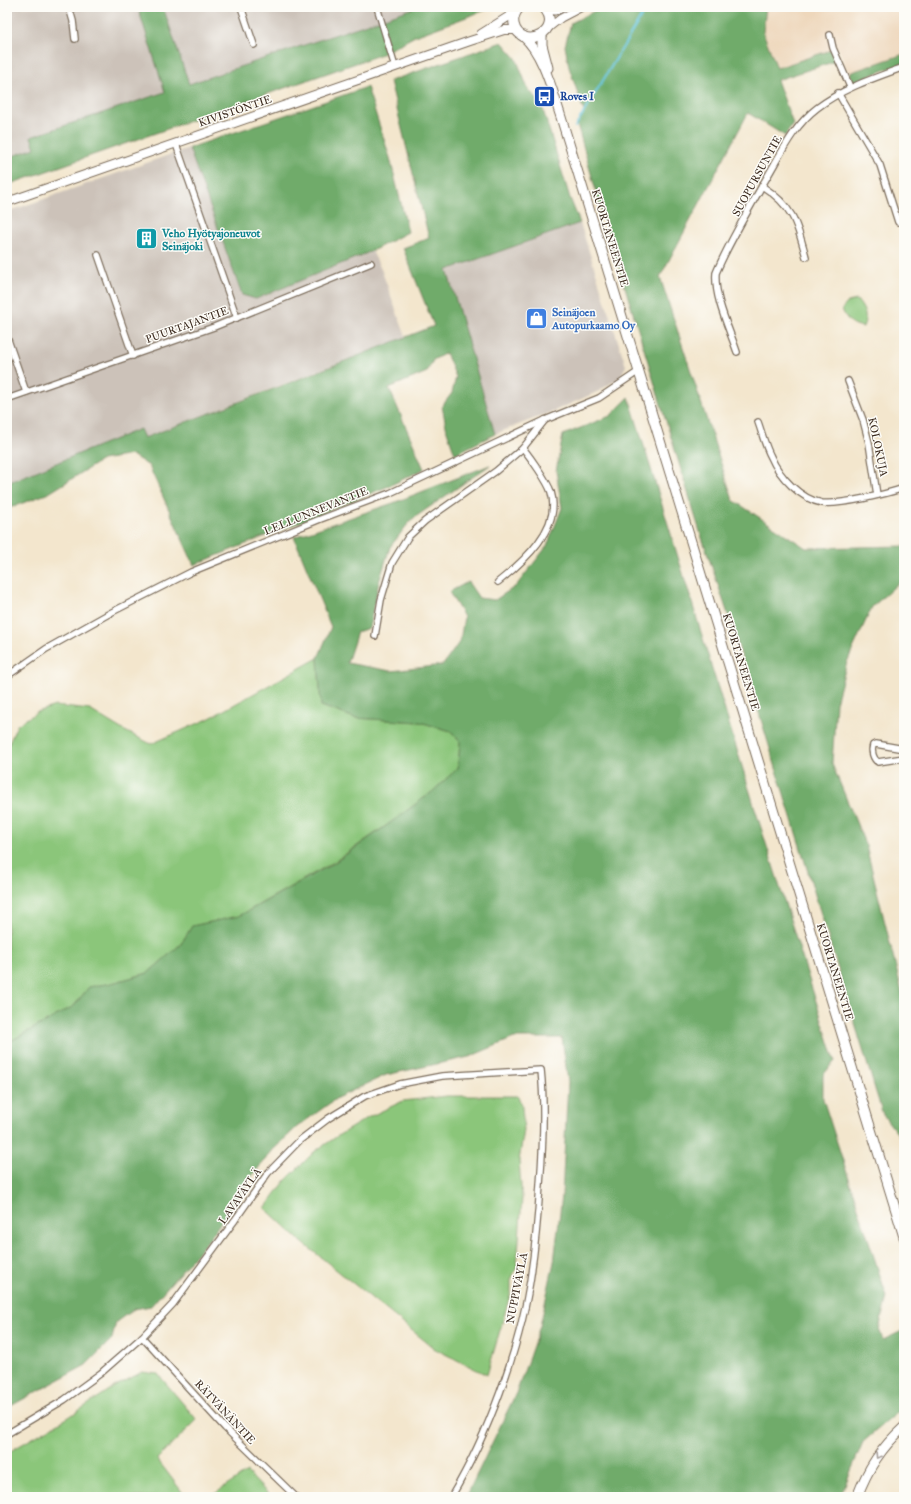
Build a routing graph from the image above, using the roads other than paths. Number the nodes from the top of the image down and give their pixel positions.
1 (69, 7) edge
2 (241, 7) edge
3 (377, 7) edge
4 (566, 7) edge
5 (582, 7) edge
6 (519, 8) edge
7 (544, 8) edge
8 (545, 32) junction
9 (520, 33) junction
10 (830, 35) dead end
11 (75, 39) dead end
12 (470, 41) junction
13 (254, 45) dead end
14 (395, 67) junction
15 (904, 67) edge
16 (850, 87) junction
17 (838, 93) junction
18 (554, 95) junction
19 (176, 144) junction
20 (762, 186) junction
21 (7, 202) edge
22 (898, 222) dead end
23 (98, 255) dead end
24 (806, 257) dead end
25 (371, 263) dead end
26 (237, 318) junction
27 (7, 336) edge
28 (737, 352) dead end
29 (133, 356) junction
30 (639, 371) junction
31 (848, 381) dead end
32 (26, 392) junction
33 (7, 399) edge
34 (545, 420) junction
35 (758, 422) dead end
36 (523, 448) junction
37 (904, 488) edge
38 (877, 495) junction
39 (498, 582) dead end
40 (375, 636) dead end
41 (7, 678) edge
42 (904, 749) edge
43 (904, 758) edge
44 (541, 1070) joint
45 (904, 1237) edge
46 (142, 1337) junction
47 (904, 1427) edge
48 (7, 1434) edge
49 (296, 1497) edge
50 (450, 1497) edge
51 (857, 1497) edge

1 - 11 street
2 - 13 street
3 - 14 street
4 - 7 street
5 - 8 street
6 - 9 highway
6 - 12 main road, KIVISTÖNTIE
7 - 8 highway, KUORTANEENTIE
8 - 9 highway
8 - 18 highway, KUORTANEENTIE
9 - 12 main road, KIVISTÖNTIE
9 - 18 highway, KUORTANEENTIE
10 - 16 street
12 - 14 main road, KIVISTÖNTIE
14 - 19 main road, KIVISTÖNTIE
15 - 16 street, SUOPURSUNTIE
16 - 17 street, SUOPURSUNTIE
17 - 20 street, SUOPURSUNTIE
17 - 22 street
18 - 30 highway, KUORTANEENTIE
19 - 21 main road, KIVISTÖNTIE
19 - 26 street
20 - 24 street
20 - 28 street, SUOPURSUNTIE
23 - 29 street
25 - 26 street, PUURTAJANTIE
26 - 29 street, PUURTAJANTIE
27 - 32 street
29 - 32 street, PUURTAJANTIE
30 - 34 street, LELLUNNEVANTIE
30 - 45 highway, KUORTANEENTIE
31 - 38 street, KOLOKUJA
32 - 33 street, PUURTAJANTIE
34 - 36 street
34 - 41 street, LELLUNNEVANTIE
35 - 38 street
36 - 39 street
36 - 40 street
37 - 38 street
42 - 43 street
44 - 46 street, LAVAVÄYLÄ
44 - 50 street, NUPPIVÄYLÄ
46 - 48 street, LAVAVÄYLÄ
46 - 49 street, RÄTVÄNÄNTIE
47 -> 51 highway

